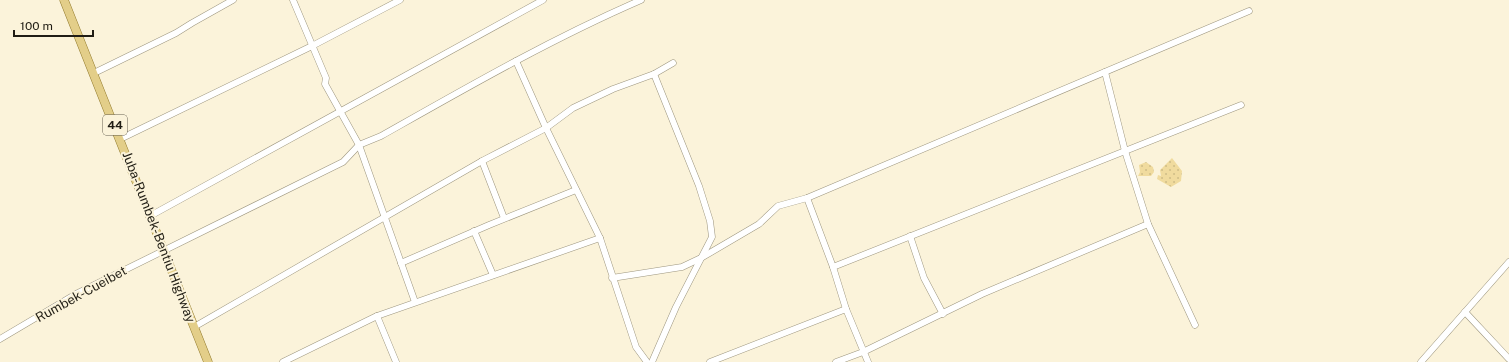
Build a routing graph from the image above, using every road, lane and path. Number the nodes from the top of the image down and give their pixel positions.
1 (64, 0) edge
2 (233, 0) edge
3 (293, 0) edge
4 (400, 0) edge
5 (543, 0) edge
6 (641, 0) edge
7 (1250, 11) dead end
8 (312, 46) junction
9 (516, 61) junction
10 (673, 63) dead end
11 (1105, 72) junction
12 (94, 73) junction
13 (654, 74) junction
14 (1242, 105) dead end
15 (339, 111) junction
16 (546, 128) junction
17 (120, 139) junction
18 (359, 145) junction
19 (1126, 151) junction
20 (482, 162) junction
21 (576, 190) junction
22 (807, 198) junction
23 (150, 216) junction
24 (385, 218) junction
25 (504, 218) junction
26 (1148, 224) junction
27 (474, 231) junction
28 (910, 236) junction
29 (600, 238) junction
30 (163, 250) junction
31 (701, 258) junction
32 (1509, 262) edge
33 (402, 263) junction
34 (833, 267) junction
35 (493, 275) junction
36 (612, 278) junction
37 (416, 302) junction
38 (846, 309) junction
39 (1465, 312) junction
40 (943, 314) junction
41 (377, 316) junction
42 (1195, 325) dead end
43 (194, 327) junction
44 (0, 339) edge
45 (863, 352) junction
46 (1509, 359) edge
47 (208, 362) edge
48 (283, 362) edge
49 (396, 362) edge
50 (647, 362) edge
51 (652, 362) edge
52 (710, 362) edge
53 (836, 362) edge
54 (868, 362) edge
55 (1421, 362) edge

1 - 12 main road, Juba-Rumbek-Bentiu Highway / 44
2 - 12 street
3 - 8 street
4 - 8 street
5 - 15 street
6 - 9 street
7 - 11 street
8 - 15 street
8 - 17 street
9 - 16 street
9 - 18 street
10 - 13 street
11 - 19 street
11 - 22 street
12 - 17 main road, Juba-Rumbek-Bentiu Highway / 44
13 - 16 street
13 - 31 street
14 - 19 street
15 - 18 street
15 - 23 street
16 - 20 street
16 - 21 street
17 - 23 main road, Juba-Rumbek-Bentiu Highway / 44
18 - 24 street
18 - 30 street, Rumbek-Cueibet
19 - 26 street
19 - 28 street
20 - 24 street
20 - 25 street
21 - 25 street
21 - 29 street
22 - 31 street
22 - 34 street
23 - 30 main road, Juba-Rumbek-Bentiu Highway / 44
24 - 33 street
24 - 43 street
25 - 27 street
26 - 40 street
26 - 42 street
27 - 33 street
27 - 35 street
28 - 34 street
28 - 40 street
29 - 35 street
29 - 36 street
30 - 43 main road, Juba-Rumbek-Bentiu Highway / 44
30 - 44 street, Rumbek-Cueibet
31 - 36 street
31 - 51 street
32 - 39 street
33 - 37 street
34 - 38 street
35 - 37 street
36 - 50 street
37 - 41 street
38 - 45 street
38 - 52 street
39 - 46 street
39 - 55 street
40 - 45 street
41 - 48 street
41 - 49 street
43 - 47 main road, Juba-Rumbek-Bentiu Highway / 44
45 - 53 street
45 - 54 street

